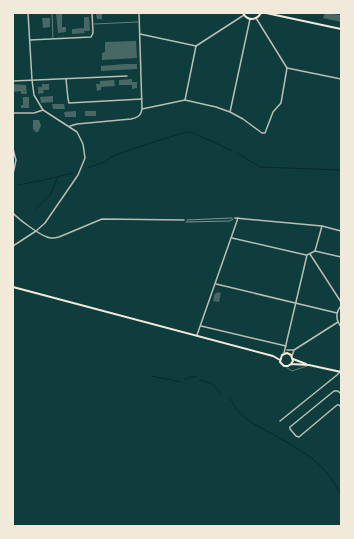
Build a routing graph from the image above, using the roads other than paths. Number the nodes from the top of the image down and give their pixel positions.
1 (28, 13) edge
2 (52, 13) edge
3 (92, 13) edge
4 (139, 13) edge
5 (261, 13) edge
6 (266, 13) edge
7 (243, 14) edge
8 (256, 18) junction
9 (250, 19) junction
10 (139, 22) junction
11 (93, 24) junction
12 (341, 29) edge
13 (140, 34) junction
14 (53, 39) junction
15 (30, 40) junction
16 (196, 46) junction
17 (287, 68) junction
18 (127, 76) dead end
19 (66, 79) junction
20 (341, 79) edge
21 (32, 80) junction
22 (13, 81) edge
23 (142, 99) junction
24 (185, 100) junction
25 (142, 109) junction
26 (43, 110) junction
27 (230, 112) junction
28 (13, 113) edge
29 (70, 126) junction
30 (13, 149) edge
31 (14, 155) edge
32 (13, 174) edge
33 (13, 213) edge
34 (235, 218) road end
35 (238, 218) junction
36 (184, 221) road end
37 (322, 226) junction
38 (36, 231) junction
39 (341, 231) edge
40 (232, 238) junction
41 (13, 246) edge
42 (315, 251) junction
43 (310, 254) junction
44 (307, 255) junction
45 (341, 257) edge
46 (215, 284) junction
47 (13, 287) edge
48 (296, 302) junction
49 (341, 302) edge
50 (341, 306) edge
51 (337, 313) junction
52 (338, 322) junction
53 (201, 326) junction
54 (341, 327) edge
55 (197, 336) junction
56 (287, 348) junction
57 (294, 350) junction
58 (289, 353) junction
59 (284, 354) junction
60 (274, 356) junction
61 (281, 356) junction
62 (293, 358) junction
63 (280, 360) junction
64 (291, 364) junction
65 (309, 365) junction
66 (285, 366) junction
67 (341, 367) edge
68 (340, 372) edge
69 (341, 394) edge
70 (341, 402) edge
71 (338, 405) junction
72 (341, 407) edge
73 (280, 421) dead end

1 - 15 street
2 - 14 lane
3 - 11 street
4 - 10 street
5 - 8 main road
6 - 12 main road
7 - 9 main road
7 - 16 street
8 - 9 main road
8 - 17 street
9 - 27 street
10 - 11 lane
10 - 13 street
11 - 14 street
13 - 16 street
13 - 23 street
14 - 15 street
15 - 21 street
16 - 24 street
17 - 20 street
17 - 27 street
18 - 19 street
19 - 21 street
19 - 23 street
21 - 22 street
21 - 26 street
23 - 25 street
24 - 25 street
24 - 27 street
25 - 29 street
26 - 28 street
26 - 29 street
29 - 38 street
30 - 31 street
31 - 32 street
33 - 38 street
34 - 35 street
35 - 37 street
35 - 40 street
36 - 38 street
37 - 39 street
37 - 42 street
38 - 41 street
40 - 44 street
40 - 46 street
42 - 43 street
42 - 45 street
43 - 44 street
43 - 49 street
44 - 48 street
46 - 48 street
46 - 53 street
47 - 55 main road
48 - 51 street
48 - 56 street
50 - 51 street
51 - 52 street
52 - 54 street
52 - 57 street
53 - 55 street
53 - 56 street
55 - 60 main road
56 - 57 street
56 - 58 street
56 - 59 street
57 - 62 street
58 - 59 main road
58 - 62 main road
59 - 61 main road
60 - 61 main road
60 - 63 main road
61 - 63 main road
62 - 64 main road
62 - 65 main road
63 - 66 main road
64 - 65 main road
64 - 66 main road
65 - 66 lane
65 - 68 main road
67 - 68 street
68 - 73 street
69 - 71 street
70 - 71 street
71 - 72 street

